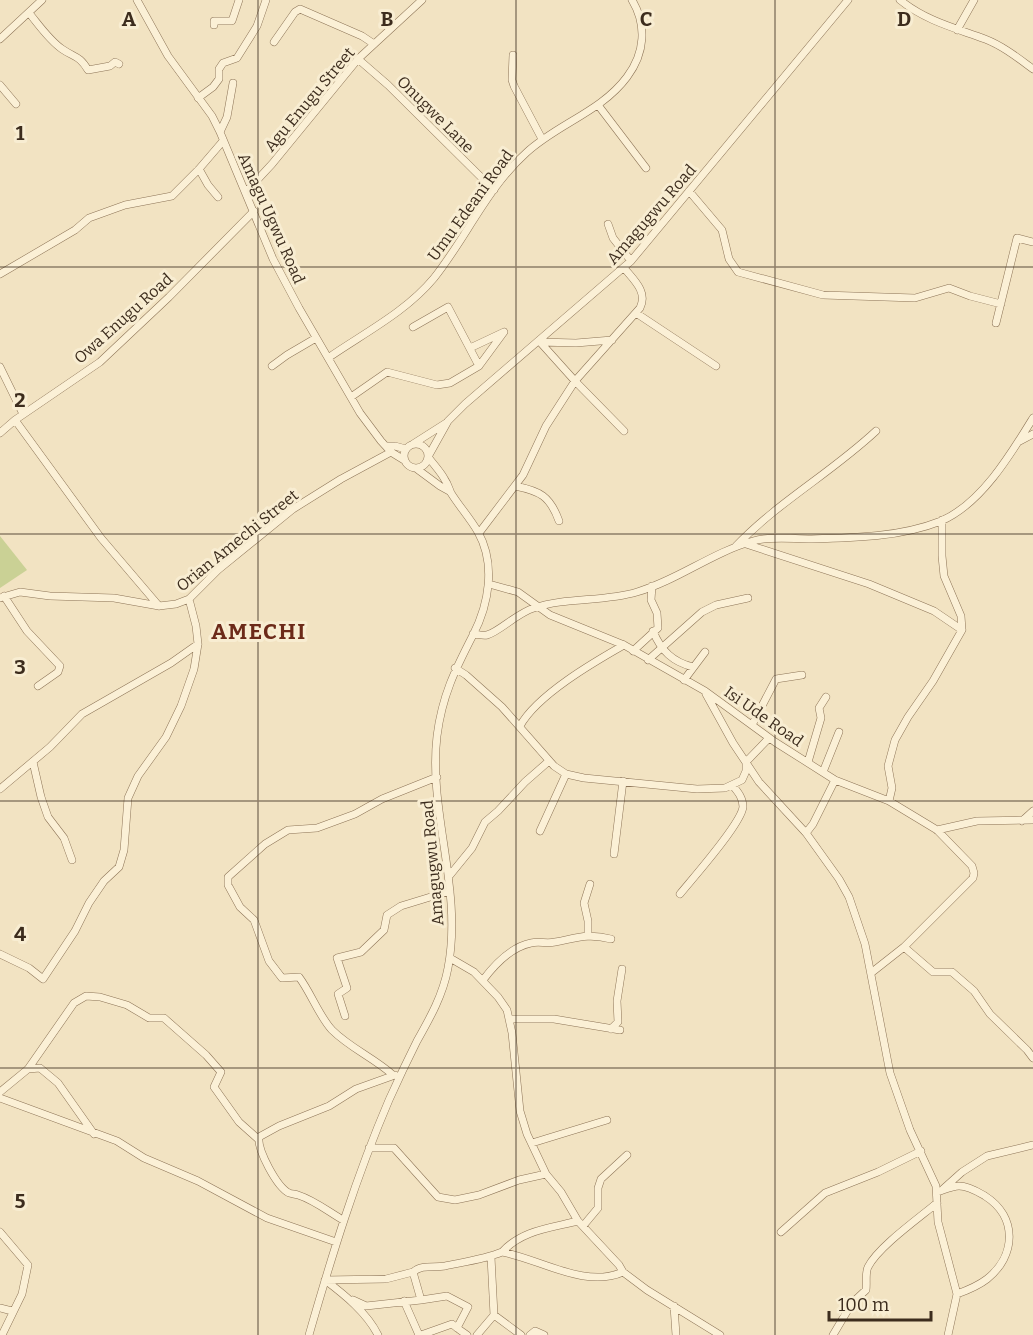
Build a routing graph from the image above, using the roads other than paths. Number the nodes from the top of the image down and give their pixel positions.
1 (42, 0) edge
2 (137, 0) edge
3 (239, 0) edge
4 (266, 0) edge
5 (422, 0) edge
6 (632, 0) edge
7 (848, 0) edge
8 (900, 0) edge
9 (974, 0) edge
10 (28, 13) junction
11 (214, 25) dead end
12 (957, 30) junction
13 (0, 39) edge
14 (274, 42) dead end
15 (374, 44) junction
16 (513, 56) dead end
17 (358, 59) junction
18 (119, 64) dead end
19 (1033, 69) edge
20 (233, 83) dead end
21 (0, 85) edge
22 (198, 98) junction
23 (16, 104) dead end
24 (598, 105) junction
25 (220, 132) junction
26 (542, 139) junction
27 (223, 141) junction
28 (646, 168) dead end
29 (199, 169) junction
30 (494, 190) junction
31 (689, 191) junction
32 (246, 192) junction
33 (218, 197) dead end
34 (254, 211) junction
35 (608, 224) dead end
36 (1033, 242) edge
37 (631, 261) junction
38 (624, 268) junction
39 (0, 274) edge
40 (1001, 304) junction
41 (636, 313) junction
42 (996, 323) dead end
43 (413, 327) dead end
44 (316, 338) junction
45 (612, 340) junction
46 (540, 342) junction
47 (470, 348) junction
48 (328, 358) junction
49 (0, 366) edge
50 (272, 366) dead end
51 (479, 366) junction
52 (716, 366) dead end
53 (575, 381) junction
54 (351, 398) junction
55 (23, 414) junction
56 (1033, 418) edge
57 (15, 420) junction
58 (448, 422) junction
59 (624, 431) dead end
60 (876, 431) dead end
61 (0, 433) edge
62 (1033, 434) edge
63 (1018, 443) junction
64 (409, 446) junction
65 (388, 449) junction
66 (429, 456) junction
67 (404, 460) junction
68 (417, 469) junction
69 (515, 486) junction
70 (449, 490) junction
71 (942, 520) junction
72 (559, 521) dead end
73 (479, 533) junction
74 (746, 544) junction
75 (734, 548) junction
76 (489, 584) junction
77 (652, 586) junction
78 (2, 597) edge
79 (748, 598) dead end
80 (189, 599) junction
81 (159, 606) junction
82 (538, 606) junction
83 (962, 630) junction
84 (653, 631) junction
85 (473, 634) junction
86 (198, 644) junction
87 (624, 645) junction
88 (661, 648) junction
89 (633, 651) junction
90 (705, 652) dead end
91 (648, 660) junction
92 (693, 667) junction
93 (455, 668) junction
94 (802, 675) dead end
95 (684, 680) junction
96 (38, 686) dead end
97 (705, 692) junction
98 (826, 697) dead end
99 (752, 725) junction
100 (520, 726) junction
101 (839, 732) dead end
102 (769, 738) junction
103 (549, 761) junction
104 (33, 762) junction
105 (746, 762) junction
106 (808, 762) junction
107 (823, 772) junction
108 (566, 774) junction
109 (437, 777) junction
110 (742, 780) junction
111 (836, 780) junction
112 (623, 781) junction
113 (759, 782) junction
114 (734, 786) junction
115 (0, 789) edge
116 (889, 801) junction
117 (1033, 811) edge
118 (1033, 820) edge
119 (1022, 821) junction
120 (937, 830) junction
121 (540, 831) dead end
122 (806, 833) junction
123 (614, 854) dead end
124 (72, 860) dead end
125 (450, 875) junction
126 (590, 884) dead end
127 (450, 891) junction
128 (680, 894) dead end
129 (588, 935) junction
130 (611, 939) dead end
131 (904, 947) junction
132 (0, 954) edge
133 (450, 958) junction
134 (622, 969) dead end
135 (871, 973) junction
136 (483, 980) junction
137 (345, 1016) dead end
138 (510, 1018) junction
139 (610, 1029) junction
140 (620, 1030) dead end
141 (1033, 1058) edge
142 (28, 1069) junction
143 (397, 1074) junction
144 (0, 1092) edge
145 (0, 1098) edge
146 (607, 1120) dead end
147 (94, 1134) junction
148 (258, 1139) junction
149 (532, 1143) junction
150 (1033, 1145) edge
151 (369, 1148) junction
152 (921, 1151) junction
153 (627, 1155) dead end
154 (546, 1174) junction
155 (939, 1191) junction
156 (937, 1203) junction
157 (343, 1220) junction
158 (580, 1224) junction
159 (0, 1232) edge
160 (781, 1232) dead end
161 (336, 1242) junction
162 (502, 1252) junction
163 (491, 1257) junction
164 (413, 1272) junction
165 (623, 1272) junction
166 (325, 1280) junction
167 (957, 1294) junction
168 (348, 1298) junction
169 (421, 1300) junction
170 (404, 1301) junction
171 (674, 1306) junction
172 (0, 1308) edge
173 (12, 1311) junction
174 (494, 1314) junction
175 (457, 1328) junction
176 (673, 1333) edge
177 (2, 1335) edge
178 (309, 1335) edge
179 (378, 1335) edge
180 (421, 1335) edge
181 (466, 1335) edge
182 (477, 1335) edge
183 (521, 1335) edge
184 (530, 1335) edge
185 (544, 1335) edge
186 (720, 1335) edge
187 (833, 1335) edge
188 (948, 1335) edge

1 - 10 street
2 - 22 street, Amagu Ugwu Road
3 - 11 street
4 - 22 street
5 - 15 street, Agu Enugu Street
6 - 24 street, Umu Edeani Road
7 - 31 street, Amagugwu Road
8 - 12 street
9 - 12 street
10 - 13 street
10 - 18 street
12 - 19 street
14 - 15 street
15 - 17 street, Agu Enugu Street
16 - 26 street
17 - 30 street, Onugwe Lane
17 - 32 street, Agu Enugu Street
20 - 25 street
21 - 23 street
22 - 25 street, Amagu Ugwu Road
24 - 26 street, Umu Edeani Road
24 - 28 street
25 - 27 street, Amagu Ugwu Road
26 - 30 street, Umu Edeani Road
27 - 29 street
27 - 32 street, Amagu Ugwu Road
29 - 33 street
29 - 39 street
30 - 48 street, Umu Edeani Road
31 - 37 street, Amagugwu Road
31 - 40 street
32 - 34 street, Amagu Ugwu Road
34 - 44 street, Amagu Ugwu Road
34 - 55 street, Owa Enugu Road
35 - 37 street
36 - 40 street
37 - 38 street, Amagugwu Road
38 - 41 street
38 - 46 street, Amagugwu Road
40 - 42 street
41 - 45 street
41 - 52 street
43 - 47 street
44 - 48 street, Amagu Ugwu Road
44 - 50 street
45 - 46 street
45 - 53 street
46 - 53 street
46 - 58 street, Amagugwu Road
47 - 51 street
47 - 51 street
48 - 54 street, Amagu Ugwu Road
49 - 55 street
51 - 54 street
53 - 59 street
53 - 69 street
54 - 65 street, Amagu Ugwu Road
55 - 57 street, Owa Enugu Road
56 - 63 street
57 - 61 street, Owa Enugu Road
57 - 81 street
58 - 64 street
58 - 66 street
60 - 75 street
62 - 63 street
63 - 71 street
64 - 65 street
64 - 66 street
64 - 67 street
65 - 67 street, Amagu Ugwu Road
65 - 80 street, Orian Amechi Street
66 - 68 street
66 - 70 street, Amagugwu Road
67 - 68 street
68 - 70 street
69 - 72 street
69 - 73 street
70 - 73 street, Amagugwu Road
71 - 74 street
71 - 83 street
73 - 76 street, Amagugwu Road
74 - 75 street
74 - 83 street
75 - 77 street
76 - 82 street, Isi Ude Road
76 - 85 street, Amagugwu Road
77 - 82 street
77 - 84 street
78 - 81 street, Orian Amechi Street
78 - 96 street
79 - 88 street
80 - 81 street, Orian Amechi Street
80 - 86 street
82 - 85 street
82 - 87 street, Isi Ude Road
83 - 116 street
84 - 88 street
84 - 89 street
85 - 93 street, Amagugwu Road
86 - 104 street
86 - 132 street
87 - 89 street, Isi Ude Road
87 - 100 street
88 - 91 street
88 - 92 street
89 - 91 street, Isi Ude Road
90 - 92 street
91 - 95 street, Isi Ude Road
92 - 95 street
93 - 100 street
93 - 109 street, Amagugwu Road
94 - 99 street
95 - 97 street, Isi Ude Road
97 - 99 street, Isi Ude Road
97 - 105 street
98 - 106 street
99 - 102 street, Isi Ude Road
100 - 103 street
101 - 107 street
102 - 105 street
102 - 106 street, Isi Ude Road
103 - 108 street
103 - 125 street
104 - 115 street
104 - 124 street
105 - 110 street
105 - 113 street
106 - 107 street, Isi Ude Road
107 - 111 street, Isi Ude Road
108 - 112 street
108 - 121 street
109 - 125 street, Amagugwu Road
109 - 143 street
110 - 113 street
110 - 114 street
111 - 116 street, Isi Ude Road
111 - 122 street
112 - 114 street
112 - 123 street
113 - 122 street
114 - 128 street
116 - 120 street, Isi Ude Road
117 - 119 street
118 - 119 street
119 - 120 street
120 - 131 street, Isi Ude Road
122 - 135 street
125 - 127 street, Amagugwu Road
126 - 129 street
127 - 133 street, Amagugwu Road
127 - 137 street
129 - 130 street
129 - 136 street
131 - 135 street
131 - 141 street
133 - 136 street
133 - 143 street, Amagugwu Road
134 - 139 street
135 - 152 street
136 - 138 street
138 - 139 street
138 - 149 street
139 - 140 street
142 - 144 street
142 - 147 street
142 - 148 street
143 - 148 street
143 - 151 street, Amagugwu Road
145 - 147 street
146 - 149 street
147 - 161 street
148 - 157 street
149 - 154 street
150 - 155 street
151 - 154 street
151 - 157 street, Amagugwu Road
152 - 155 street
152 - 160 street
153 - 158 street
154 - 158 street
155 - 156 street
155 - 167 street
156 - 167 street
156 - 187 street
157 - 161 street, Amagugwu Road
158 - 162 street
158 - 165 street
159 - 173 street
161 - 166 street, Amagugwu Road
162 - 163 street
162 - 165 street
163 - 164 street
163 - 174 street
164 - 166 street
164 - 169 street
165 - 171 street
166 - 168 street
166 - 178 street, Amagugwu Road
167 - 188 street
168 - 170 street
168 - 179 street
169 - 170 street
169 - 175 street
170 - 180 street
171 - 176 street
171 - 186 street
172 - 173 street
173 - 177 street
174 - 182 street
174 - 183 street
175 - 180 street
175 - 181 street
184 - 185 street

